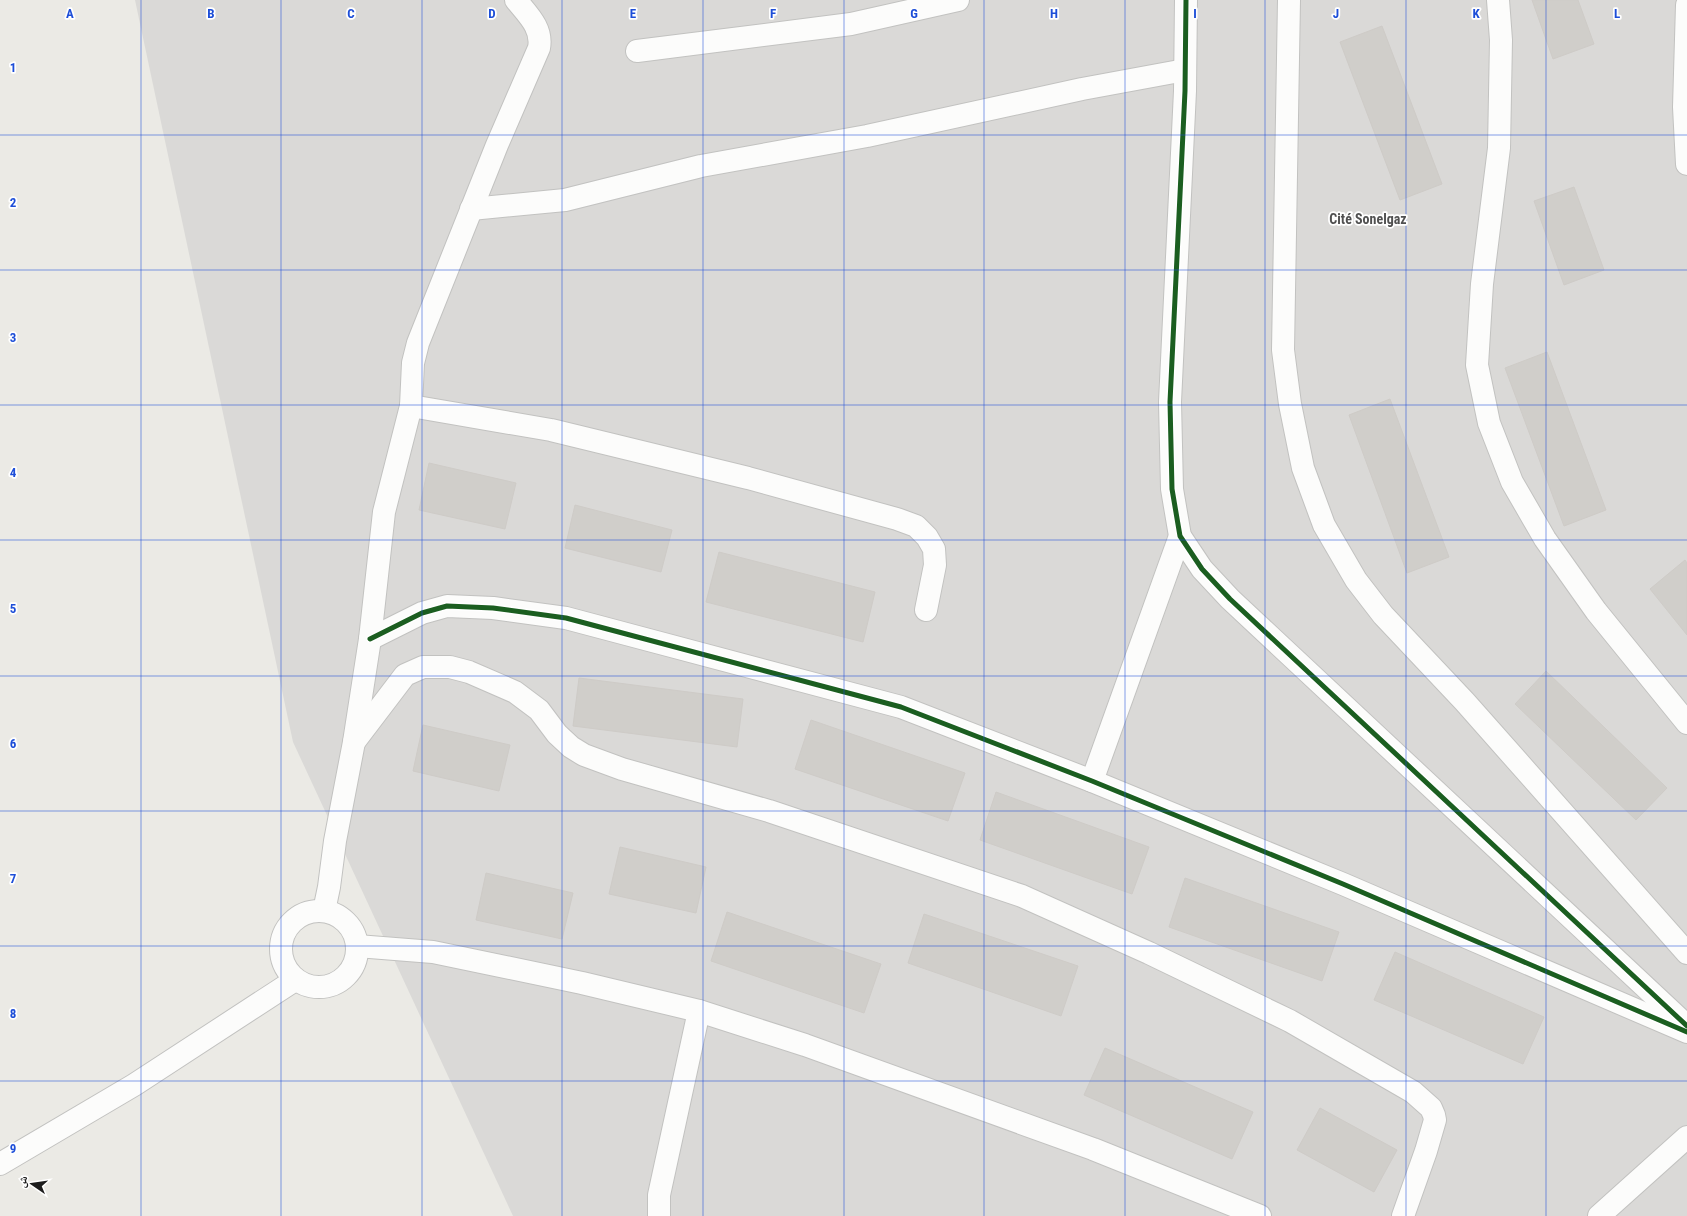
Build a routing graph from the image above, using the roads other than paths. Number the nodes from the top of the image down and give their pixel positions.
1 (516, 0) edge
2 (958, 0) edge
3 (1186, 0) edge
4 (1289, 0) edge
5 (1498, 0) edge
6 (1687, 5) edge
7 (638, 51) dead end
8 (1185, 70) junction
9 (1687, 164) edge
10 (471, 209) junction
11 (411, 406) junction
12 (1180, 536) junction
13 (926, 610) dead end
14 (370, 639) junction
15 (1687, 723) edge
16 (354, 742) junction
17 (1092, 781) junction
18 (324, 911) junction
19 (357, 946) junction
20 (1687, 953) edge
21 (295, 980) junction
22 (699, 1011) junction
23 (1687, 1026) edge
24 (1687, 1032) edge
25 (1687, 1137) edge
26 (0, 1164) edge
27 (659, 1216) edge
28 (1260, 1216) edge
29 (1403, 1216) edge
30 (1599, 1216) edge

1 - 10 street
2 - 7 street
3 - 8 street
4 - 20 street
5 - 15 street
6 - 9 street
8 - 10 street
8 - 12 street
10 - 11 street
11 - 13 street
11 - 14 street
12 - 17 street
12 - 23 street
14 - 16 street
14 - 17 street
16 - 18 street
16 - 29 street
17 - 24 street
18 - 19 street
18 - 21 street
19 - 21 street
19 - 22 street
21 - 26 street
22 - 27 street
22 - 28 street
25 - 30 street

